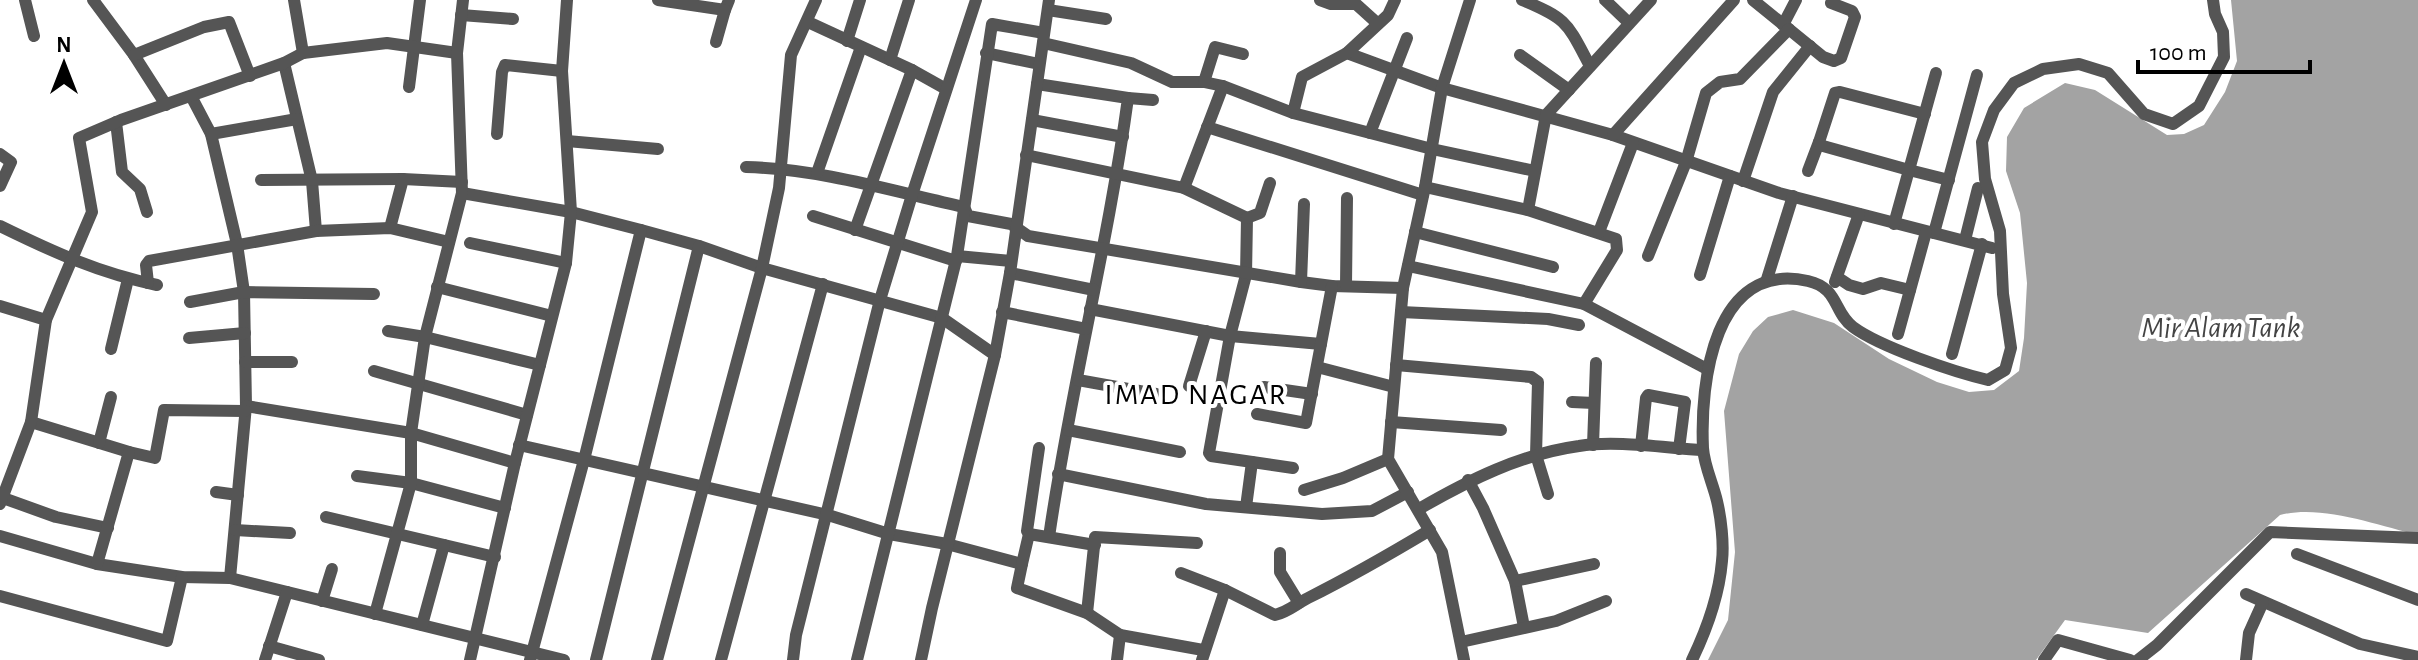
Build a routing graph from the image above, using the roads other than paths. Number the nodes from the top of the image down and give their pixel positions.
1 (25, 0) edge
2 (93, 0) edge
3 (294, 0) edge
4 (420, 0) edge
5 (463, 0) edge
6 (567, 0) edge
7 (658, 0) edge
8 (816, 0) edge
9 (860, 0) edge
10 (909, 0) edge
11 (976, 0) edge
12 (1320, 0) edge
13 (1395, 0) edge
14 (1470, 0) edge
15 (1522, 0) edge
16 (1605, 0) edge
17 (1651, 0) edge
18 (1734, 0) edge
19 (1753, 0) edge
20 (1796, 0) edge
21 (2213, 0) edge
22 (1831, 3) dead end
23 (727, 5) edge
24 (1049, 5) edge
25 (461, 15) junction
26 (513, 19) dead end
27 (1106, 19) dead end
28 (808, 22) junction
29 (1377, 23) junction
30 (1629, 23) junction
31 (1786, 27) junction
32 (34, 36) dead end
33 (1043, 38) junction
34 (1407, 38) dead end
35 (847, 41) junction
36 (716, 42) dead end
37 (414, 46) junction
38 (1810, 46) junction
39 (861, 47) junction
40 (303, 53) junction
41 (457, 53) junction
42 (986, 53) junction
43 (1347, 53) junction
44 (1243, 54) dead end
45 (134, 55) junction
46 (1520, 55) dead end
47 (890, 60) junction
48 (284, 63) junction
49 (1039, 64) junction
50 (1590, 66) junction
51 (912, 70) junction
52 (562, 71) junction
53 (1395, 71) junction
54 (1936, 73) dead end
55 (1977, 75) dead end
56 (250, 76) junction
57 (1204, 82) junction
58 (1037, 84) junction
59 (1223, 86) junction
60 (409, 87) dead end
61 (1442, 88) junction
62 (946, 89) junction
63 (1569, 90) junction
64 (191, 96) junction
65 (1128, 98) junction
66 (1153, 100) dead end
67 (166, 105) junction
68 (1293, 113) junction
69 (1925, 114) junction
70 (1546, 115) junction
71 (297, 119) junction
72 (1032, 120) junction
73 (116, 122) junction
74 (1207, 127) junction
75 (1370, 133) junction
76 (211, 134) junction
77 (497, 134) dead end
78 (1613, 135) junction
79 (1123, 137) junction
80 (567, 141) junction
81 (1819, 142) junction
82 (1633, 143) junction
83 (658, 149) dead end
84 (1432, 149) junction
85 (0, 154) edge
86 (1026, 155) junction
87 (1686, 162) junction
88 (746, 167) dead end
89 (780, 168) junction
90 (1909, 170) junction
91 (1535, 171) junction
92 (1808, 171) dead end
93 (817, 173) junction
94 (1119, 174) junction
95 (1730, 176) junction
96 (403, 179) junction
97 (261, 180) dead end
98 (1949, 180) junction
99 (312, 181) junction
100 (1743, 181) junction
101 (1270, 183) dead end
102 (869, 184) junction
103 (0, 186) edge
104 (462, 188) junction
105 (1184, 188) junction
106 (1978, 188) dead end
107 (1424, 191) junction
108 (912, 195) junction
109 (1793, 196) junction
110 (1347, 198) dead end
111 (1304, 204) dead end
112 (964, 207) junction
113 (1528, 210) junction
114 (147, 212) dead end
115 (571, 212) junction
116 (1859, 214) junction
117 (813, 216) dead end
118 (1247, 218) junction
119 (1894, 224) junction
120 (0, 226) edge
121 (1016, 227) junction
122 (390, 228) junction
123 (641, 230) junction
124 (855, 230) junction
125 (316, 231) junction
126 (1415, 232) junction
127 (1599, 232) junction
128 (1930, 232) junction
129 (1965, 240) junction
130 (449, 242) junction
131 (470, 243) dead end
132 (897, 243) junction
133 (237, 244) junction
134 (699, 246) junction
135 (1102, 249) junction
136 (1648, 256) dead end
137 (956, 258) junction
138 (71, 261) junction
139 (566, 263) junction
140 (1408, 266) junction
141 (1010, 267) junction
142 (1553, 267) dead end
143 (762, 268) junction
144 (1246, 275) junction
145 (1700, 275) dead end
146 (128, 279) junction
147 (1767, 279) junction
148 (1301, 282) junction
149 (823, 284) junction
150 (1346, 285) junction
151 (1332, 286) junction
152 (437, 287) junction
153 (1403, 288) junction
154 (1094, 290) junction
155 (1910, 290) junction
156 (244, 292) junction
157 (374, 294) dead end
158 (880, 300) junction
159 (190, 302) dead end
160 (1584, 304) junction
161 (0, 306) edge
162 (1090, 309) junction
163 (1002, 312) junction
164 (1401, 312) junction
165 (552, 316) junction
166 (942, 318) junction
167 (46, 320) junction
168 (1579, 325) dead end
169 (1086, 329) junction
170 (388, 331) dead end
171 (1206, 331) junction
172 (245, 333) junction
173 (1898, 334) dead end
174 (1230, 336) junction
175 (425, 337) junction
176 (189, 338) dead end
177 (1321, 344) junction
178 (111, 349) dead end
179 (1952, 354) dead end
180 (995, 355) junction
181 (245, 362) junction
182 (292, 362) dead end
183 (1596, 363) dead end
184 (540, 365) junction
185 (1396, 365) junction
186 (1317, 367) junction
187 (1707, 369) junction
188 (374, 371) dead end
189 (1078, 380) junction
190 (420, 384) junction
191 (1189, 386) dead end
192 (1264, 387) dead end
193 (1394, 387) junction
194 (1156, 394) dead end
195 (1312, 394) junction
196 (111, 397) dead end
197 (1572, 402) dead end
198 (1594, 403) junction
199 (245, 409) junction
200 (1257, 414) dead end
201 (527, 415) junction
202 (31, 422) junction
203 (1391, 422) junction
204 (1068, 430) junction
205 (1501, 430) dead end
206 (411, 433) junction
207 (99, 443) junction
208 (519, 445) junction
209 (1593, 445) junction
210 (1641, 446) junction
211 (1039, 448) dead end
212 (1679, 449) junction
213 (1703, 450) junction
214 (129, 452) junction
215 (1180, 452) dead end
216 (1536, 455) junction
217 (1388, 459) junction
218 (584, 460) junction
219 (1252, 462) junction
220 (515, 463) junction
221 (1293, 468) dead end
222 (644, 474) junction
223 (1058, 474) junction
224 (357, 476) dead end
225 (1468, 480) junction
226 (411, 483) junction
227 (704, 487) junction
228 (1304, 490) dead end
229 (216, 492) dead end
230 (1408, 492) junction
231 (1548, 494) dead end
232 (238, 495) junction
233 (1, 501) edge
234 (764, 501) junction
235 (1246, 507) junction
236 (505, 508) junction
237 (1419, 509) junction
238 (828, 515) junction
239 (326, 517) dead end
240 (108, 528) junction
241 (235, 530) junction
242 (1430, 530) junction
243 (290, 533) dead end
244 (398, 533) junction
245 (889, 534) junction
246 (1029, 534) junction
247 (0, 536) edge
248 (1049, 537) junction
249 (2418, 538) edge
250 (1197, 543) dead end
251 (947, 544) junction
252 (444, 545) junction
253 (1095, 545) junction
254 (1280, 553) dead end
255 (2297, 554) dead end
256 (495, 557) junction
257 (97, 564) junction
258 (1022, 564) junction
259 (1594, 564) dead end
260 (332, 569) dead end
261 (1181, 573) dead end
262 (182, 577) junction
263 (230, 578) junction
264 (1515, 581) junction
265 (1225, 590) junction
266 (287, 592) junction
267 (2246, 594) dead end
268 (0, 596) edge
269 (2418, 600) edge
270 (322, 601) junction
271 (1606, 601) dead end
272 (2263, 602) junction
273 (1299, 603) junction
274 (1087, 613) junction
275 (375, 614) junction
276 (422, 625) junction
277 (1524, 627) junction
278 (1120, 635) junction
279 (476, 637) junction
280 (1461, 642) junction
281 (269, 646) junction
282 (1202, 655) edge
283 (531, 656) edge
284 (2418, 657) edge
285 (265, 660) edge
286 (319, 660) edge
287 (470, 660) edge
288 (564, 660) edge
289 (596, 660) edge
290 (657, 660) edge
291 (721, 660) edge
292 (793, 660) edge
293 (857, 660) edge
294 (921, 660) edge
295 (1117, 660) edge
296 (1464, 660) edge
297 (1692, 660) edge
298 (2044, 660) edge
299 (2130, 660) edge
300 (2138, 660) edge
301 (2246, 660) edge

1 - 32 street
2 - 45 street
3 - 40 street
4 - 37 street
5 - 25 street
6 - 52 street
7 - 23 street
8 - 28 street
9 - 35 street
10 - 47 street
11 - 62 street
12 - 29 street
13 - 29 street
14 - 61 street
15 - 50 street
16 - 30 street
17 - 30 street
18 - 78 street
19 - 31 street
20 - 31 street
21 - 147 street
22 - 38 street
23 - 36 street
24 - 27 street
24 - 33 street
25 - 26 street
25 - 41 street
28 - 35 street
28 - 89 street
29 - 43 street
30 - 50 street
31 - 38 street
31 - 87 street
33 - 42 street
33 - 49 street
33 - 57 street
34 - 53 street
35 - 39 street
37 - 40 street
37 - 41 street
37 - 60 street
38 - 100 street
39 - 47 street
39 - 93 street
40 - 48 street
41 - 104 street
42 - 49 street
42 - 112 street
43 - 53 street
43 - 68 street
44 - 57 street
45 - 56 street
45 - 67 street
46 - 63 street
47 - 51 street
48 - 56 street
48 - 71 street
49 - 58 street
50 - 63 street
51 - 62 street
51 - 102 street
52 - 77 street
52 - 80 street
53 - 61 street
53 - 75 street
54 - 69 street
55 - 98 street
56 - 64 street
57 - 59 street
58 - 65 street
58 - 72 street
59 - 68 street
59 - 74 street
61 - 70 street
61 - 84 street
62 - 108 street
63 - 70 street
64 - 67 street
64 - 76 street
65 - 66 street
65 - 79 street
67 - 73 street
68 - 75 street
69 - 81 street
69 - 90 street
70 - 78 street
70 - 91 street
71 - 76 street
71 - 99 street
72 - 79 street
72 - 86 street
73 - 114 street
73 - 138 street
74 - 105 street
74 - 107 street
75 - 84 street
76 - 133 street
78 - 82 street
79 - 94 street
80 - 83 street
80 - 115 street
81 - 90 street
81 - 92 street
82 - 87 street
82 - 127 street
84 - 91 street
84 - 107 street
85 - 103 street
86 - 94 street
86 - 121 street
87 - 95 street
87 - 136 street
88 - 89 street
89 - 93 street
89 - 143 street
90 - 98 street
90 - 119 street
91 - 113 street
93 - 102 street
94 - 105 street
94 - 135 street
95 - 100 street
95 - 145 street
96 - 99 street
96 - 104 street
96 - 122 street
97 - 99 street
98 - 128 street
99 - 125 street
100 - 109 street
101 - 118 street
102 - 108 street
102 - 124 street
104 - 115 street
104 - 130 street
105 - 118 street
106 - 129 street
107 - 113 street
107 - 126 street
108 - 112 street
108 - 132 street
109 - 116 street
109 - 147 street
110 - 150 street
111 - 148 street
112 - 121 street
112 - 137 street
113 - 127 street
115 - 123 street
115 - 139 street
116 - 119 street
116 - 155 street
117 - 124 street
118 - 144 street
119 - 128 street
120 - 138 street
121 - 135 street
121 - 141 street
122 - 125 street
122 - 130 street
123 - 134 street
123 - 218 street
124 - 132 street
125 - 133 street
126 - 140 street
126 - 142 street
127 - 160 street
128 - 129 street
128 - 155 street
129 - 179 street
130 - 152 street
131 - 139 street
132 - 137 street
132 - 158 street
133 - 146 street
133 - 156 street
134 - 143 street
134 - 222 street
135 - 144 street
135 - 154 street
137 - 141 street
137 - 166 street
138 - 146 street
138 - 167 street
139 - 165 street
140 - 153 street
140 - 160 street
141 - 154 street
141 - 163 street
143 - 149 street
143 - 227 street
144 - 148 street
144 - 174 street
146 - 178 street
147 - 187 street
148 - 151 street
149 - 158 street
149 - 234 street
150 - 151 street
150 - 153 street
151 - 177 street
152 - 165 street
152 - 175 street
153 - 164 street
154 - 162 street
155 - 173 street
156 - 157 street
156 - 159 street
156 - 172 street
158 - 166 street
158 - 238 street
160 - 187 street
161 - 167 street
162 - 169 street
162 - 171 street
163 - 169 street
163 - 180 street
164 - 168 street
164 - 185 street
165 - 184 street
166 - 180 street
166 - 245 street
167 - 202 street
169 - 189 street
170 - 175 street
171 - 174 street
171 - 191 street
172 - 176 street
172 - 181 street
174 - 177 street
174 - 219 street
175 - 184 street
175 - 190 street
177 - 186 street
180 - 251 street
181 - 182 street
181 - 199 street
183 - 198 street
184 - 201 street
185 - 193 street
185 - 216 street
186 - 193 street
186 - 195 street
187 - 213 street
188 - 190 street
189 - 194 street
189 - 204 street
190 - 201 street
190 - 206 street
192 - 195 street
193 - 203 street
195 - 200 street
196 - 207 street
197 - 198 street
198 - 209 street
199 - 206 street
199 - 214 street
199 - 232 street
201 - 208 street
202 - 207 street
202 - 233 street
203 - 205 street
203 - 217 street
204 - 215 street
204 - 223 street
206 - 220 street
206 - 226 street
207 - 214 street
208 - 218 street
208 - 220 street
209 - 210 street
209 - 216 street
210 - 212 street
210 - 212 street
211 - 246 street
212 - 213 street
213 - 297 street
214 - 240 street
216 - 225 street
216 - 231 street
217 - 228 street
217 - 230 street
218 - 222 street
218 - 283 street
219 - 221 street
219 - 235 street
220 - 236 street
222 - 227 street
222 - 289 street
223 - 235 street
223 - 248 street
224 - 226 street
225 - 237 street
225 - 264 street
226 - 236 street
226 - 244 street
227 - 234 street
227 - 290 street
229 - 232 street
230 - 235 street
230 - 237 street
232 - 241 street
233 - 240 street
234 - 238 street
234 - 291 street
236 - 256 street
237 - 242 street
238 - 245 street
238 - 292 street
239 - 244 street
240 - 257 street
241 - 243 street
241 - 263 street
242 - 273 street
242 - 280 street
244 - 252 street
244 - 275 street
245 - 251 street
245 - 293 street
246 - 248 street
246 - 258 street
247 - 257 street
248 - 253 street
249 - 300 street
250 - 253 street
251 - 258 street
251 - 294 street
252 - 256 street
252 - 276 street
253 - 274 street
254 - 273 street
255 - 269 street
256 - 279 street
257 - 262 street
258 - 274 street
259 - 264 street
260 - 270 street
261 - 265 street
262 - 263 street
262 - 268 street
263 - 266 street
264 - 277 street
265 - 273 street
265 - 282 street
266 - 270 street
266 - 281 street
267 - 272 street
270 - 275 street
271 - 277 street
272 - 284 street
272 - 301 street
274 - 278 street
275 - 276 street
276 - 279 street
277 - 280 street
278 - 282 street
278 - 295 street
279 - 283 street
279 - 287 street
280 - 296 street
281 - 285 street
281 - 286 street
283 - 288 street
298 - 299 street

